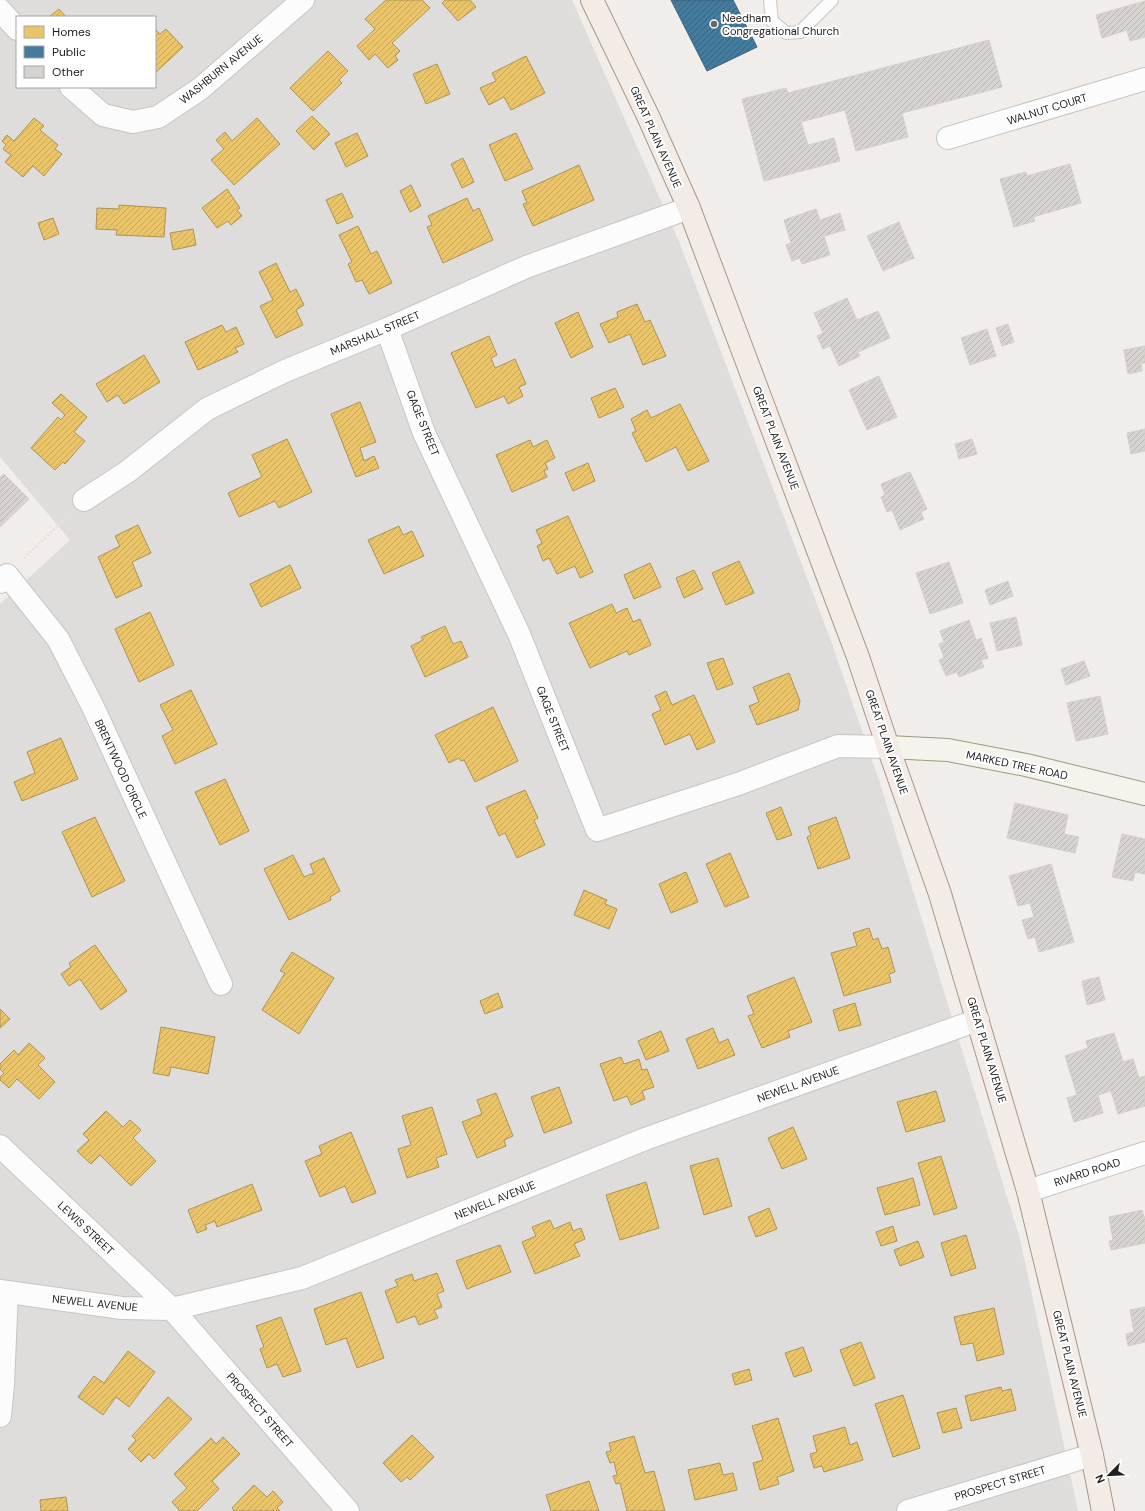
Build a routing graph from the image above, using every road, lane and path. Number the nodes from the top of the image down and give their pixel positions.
1 (303, 0) edge
2 (592, 0) edge
3 (770, 0) edge
4 (832, 0) edge
5 (0, 10) edge
6 (16, 28) edge
7 (1145, 79) edge
8 (71, 88) edge
9 (948, 138) dead end
10 (689, 208) junction
11 (387, 329) junction
12 (84, 500) joint
13 (36, 546) dead end
14 (0, 582) edge
15 (888, 747) junction
16 (1145, 794) edge
17 (221, 984) dead end
18 (978, 1020) junction
19 (0, 1146) edge
20 (1145, 1153) edge
21 (1028, 1191) junction
22 (4, 1292) edge
23 (172, 1309) junction
24 (0, 1416) edge
25 (1092, 1455) junction
26 (348, 1511) edge
27 (908, 1511) edge
28 (1103, 1511) edge

1 - 8 street, WASHBURN AVENUE
2 - 10 main road, GREAT PLAIN AVENUE
3 - 4 lane
5 - 6 street
7 - 9 street, WALNUT COURT
10 - 11 street, MARSHALL STREET
10 - 15 main road, GREAT PLAIN AVENUE
11 - 12 street, MARSHALL STREET
11 - 15 street, GAGE STREET
12 - 13 path
14 - 17 street, BRENTWOOD CIRCLE
15 - 16 street, MARKED TREE ROAD
15 - 18 main road, GREAT PLAIN AVENUE
18 - 21 main road, GREAT PLAIN AVENUE
18 - 23 street, NEWELL AVENUE
19 - 23 street, LEWIS STREET
20 - 21 street, RIVARD ROAD
21 - 25 main road, GREAT PLAIN AVENUE
22 - 23 street, NEWELL AVENUE
22 - 24 street
23 - 26 street, PROSPECT STREET
25 - 27 street, PROSPECT STREET
25 - 28 main road, GREAT PLAIN AVENUE

